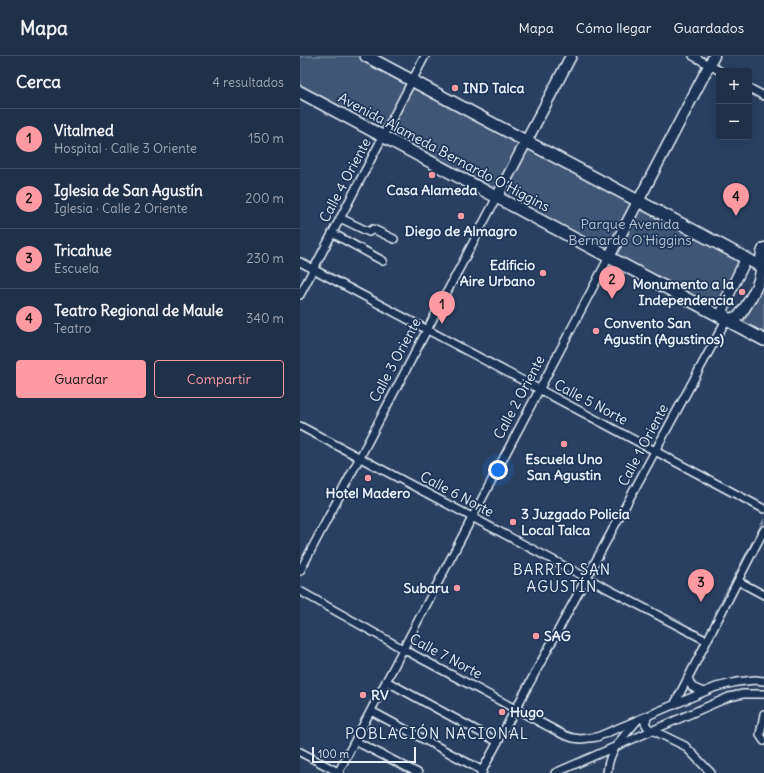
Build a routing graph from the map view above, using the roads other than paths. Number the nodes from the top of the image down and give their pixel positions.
1 (366, 56) edge
2 (425, 56) edge
3 (571, 56) edge
4 (693, 56) edge
5 (711, 60) edge
6 (718, 68) edge
7 (412, 81) junction
8 (752, 90) edge
9 (300, 92) edge
10 (764, 96) edge
11 (383, 136) junction
12 (526, 141) junction
13 (497, 197) junction
14 (638, 201) junction
15 (340, 218) junction
16 (332, 233) junction
17 (394, 239) dead end
18 (764, 248) edge
19 (609, 257) junction
20 (746, 259) junction
21 (383, 261) dead end
22 (300, 262) edge
23 (762, 267) edge
24 (313, 269) junction
25 (300, 294) edge
26 (726, 320) junction
27 (428, 329) junction
28 (764, 340) edge
29 (538, 390) junction
30 (300, 426) edge
31 (655, 451) junction
32 (360, 458) junction
33 (764, 509) edge
34 (473, 517) junction
35 (764, 530) edge
36 (300, 571) edge
37 (586, 578) junction
38 (738, 581) junction
39 (300, 591) edge
40 (764, 595) edge
41 (707, 641) junction
42 (403, 649) junction
43 (688, 678) junction
44 (386, 681) junction
45 (764, 681) edge
46 (703, 692) junction
47 (764, 694) edge
48 (674, 705) junction
49 (516, 709) junction
50 (371, 711) junction
51 (764, 714) edge
52 (648, 716) junction
53 (637, 721) junction
54 (652, 731) junction
55 (606, 734) junction
56 (762, 738) edge
57 (355, 741) junction
58 (498, 742) junction
59 (615, 746) junction
60 (300, 752) edge
61 (482, 772) edge
62 (339, 773) edge
63 (418, 773) edge
64 (555, 773) edge
65 (607, 773) edge
66 (711, 773) edge

1 - 7 main road
2 - 7 street, Calle 4 Oriente
3 - 12 street, Calle 3 Oriente
4 - 5 street
5 - 6 street
5 - 14 street, Calle 2 Oriente
7 - 11 street, Calle 4 Oriente
7 - 12 main road
8 - 10 street
9 - 11 main road, Avenida Alameda Bernardo O'Higgins
11 - 13 main road, Avenida Alameda Bernardo O'Higgins
11 - 15 street, Calle 4 Oriente
12 - 13 street, Calle 3 Oriente
12 - 14 main road
13 - 19 main road, Avenida Alameda Bernardo O'Higgins
13 - 27 street, Calle 3 Oriente
14 - 19 street, Calle 2 Oriente
14 - 20 main road
15 - 16 street, Calle 4 Oriente
15 - 17 street
16 - 21 street
16 - 24 street, Calle 4 Oriente
18 - 23 street
19 - 26 main road, Avenida Alameda Bernardo O'Higgins
19 - 29 street, Calle 2 Oriente
20 - 23 main road
20 - 26 street
22 - 24 street, Calle 5 Norte
23 - 26 street
24 - 25 street, Calle 4 Oriente
24 - 27 street, Calle 5 Norte
26 - 28 main road, Avenida Alameda Bernardo O'Higgins
26 - 31 street, Calle 1 Oriente
27 - 29 street, Calle 5 Norte
27 - 32 street, Calle 3 Oriente
29 - 31 street, Calle 5 Norte
29 - 34 street, Calle 2 Oriente
30 - 32 street, Calle 6 Norte
31 - 33 street, Calle 5 Norte
31 - 37 street, Calle 1 Oriente
32 - 34 street, Calle 6 Norte
32 - 36 street, Calle 3 Oriente
34 - 37 street, Calle 6 Norte
34 - 42 street, Calle 2 Oriente
35 - 38 street
37 - 41 street, Calle 6 Norte
37 - 49 street, Calle 1 Oriente
38 - 40 street
38 - 41 street
39 - 42 street, Calle 7 Norte
41 - 43 street
42 - 44 street, Calle 2 Oriente
42 - 49 street, Calle 7 Norte
43 - 46 street
43 - 48 street
44 - 50 street, Calle 2 Oriente
44 - 58 street
45 - 46 street
46 - 48 street
47 - 54 street
48 - 52 street
49 - 55 street, Calle 7 Norte
49 - 58 street, Calle 1 Oriente
50 - 57 street, Calle 2 Oriente
50 - 61 street
51 - 56 street
52 - 53 street
52 - 54 street
53 - 55 street
53 - 59 street
54 - 59 street
54 - 66 street
55 - 59 street
57 - 62 street, Calle 2 Oriente
57 - 63 street
58 - 61 street, Calle 1 Oriente
59 - 64 street
59 - 65 street
60 - 62 street

